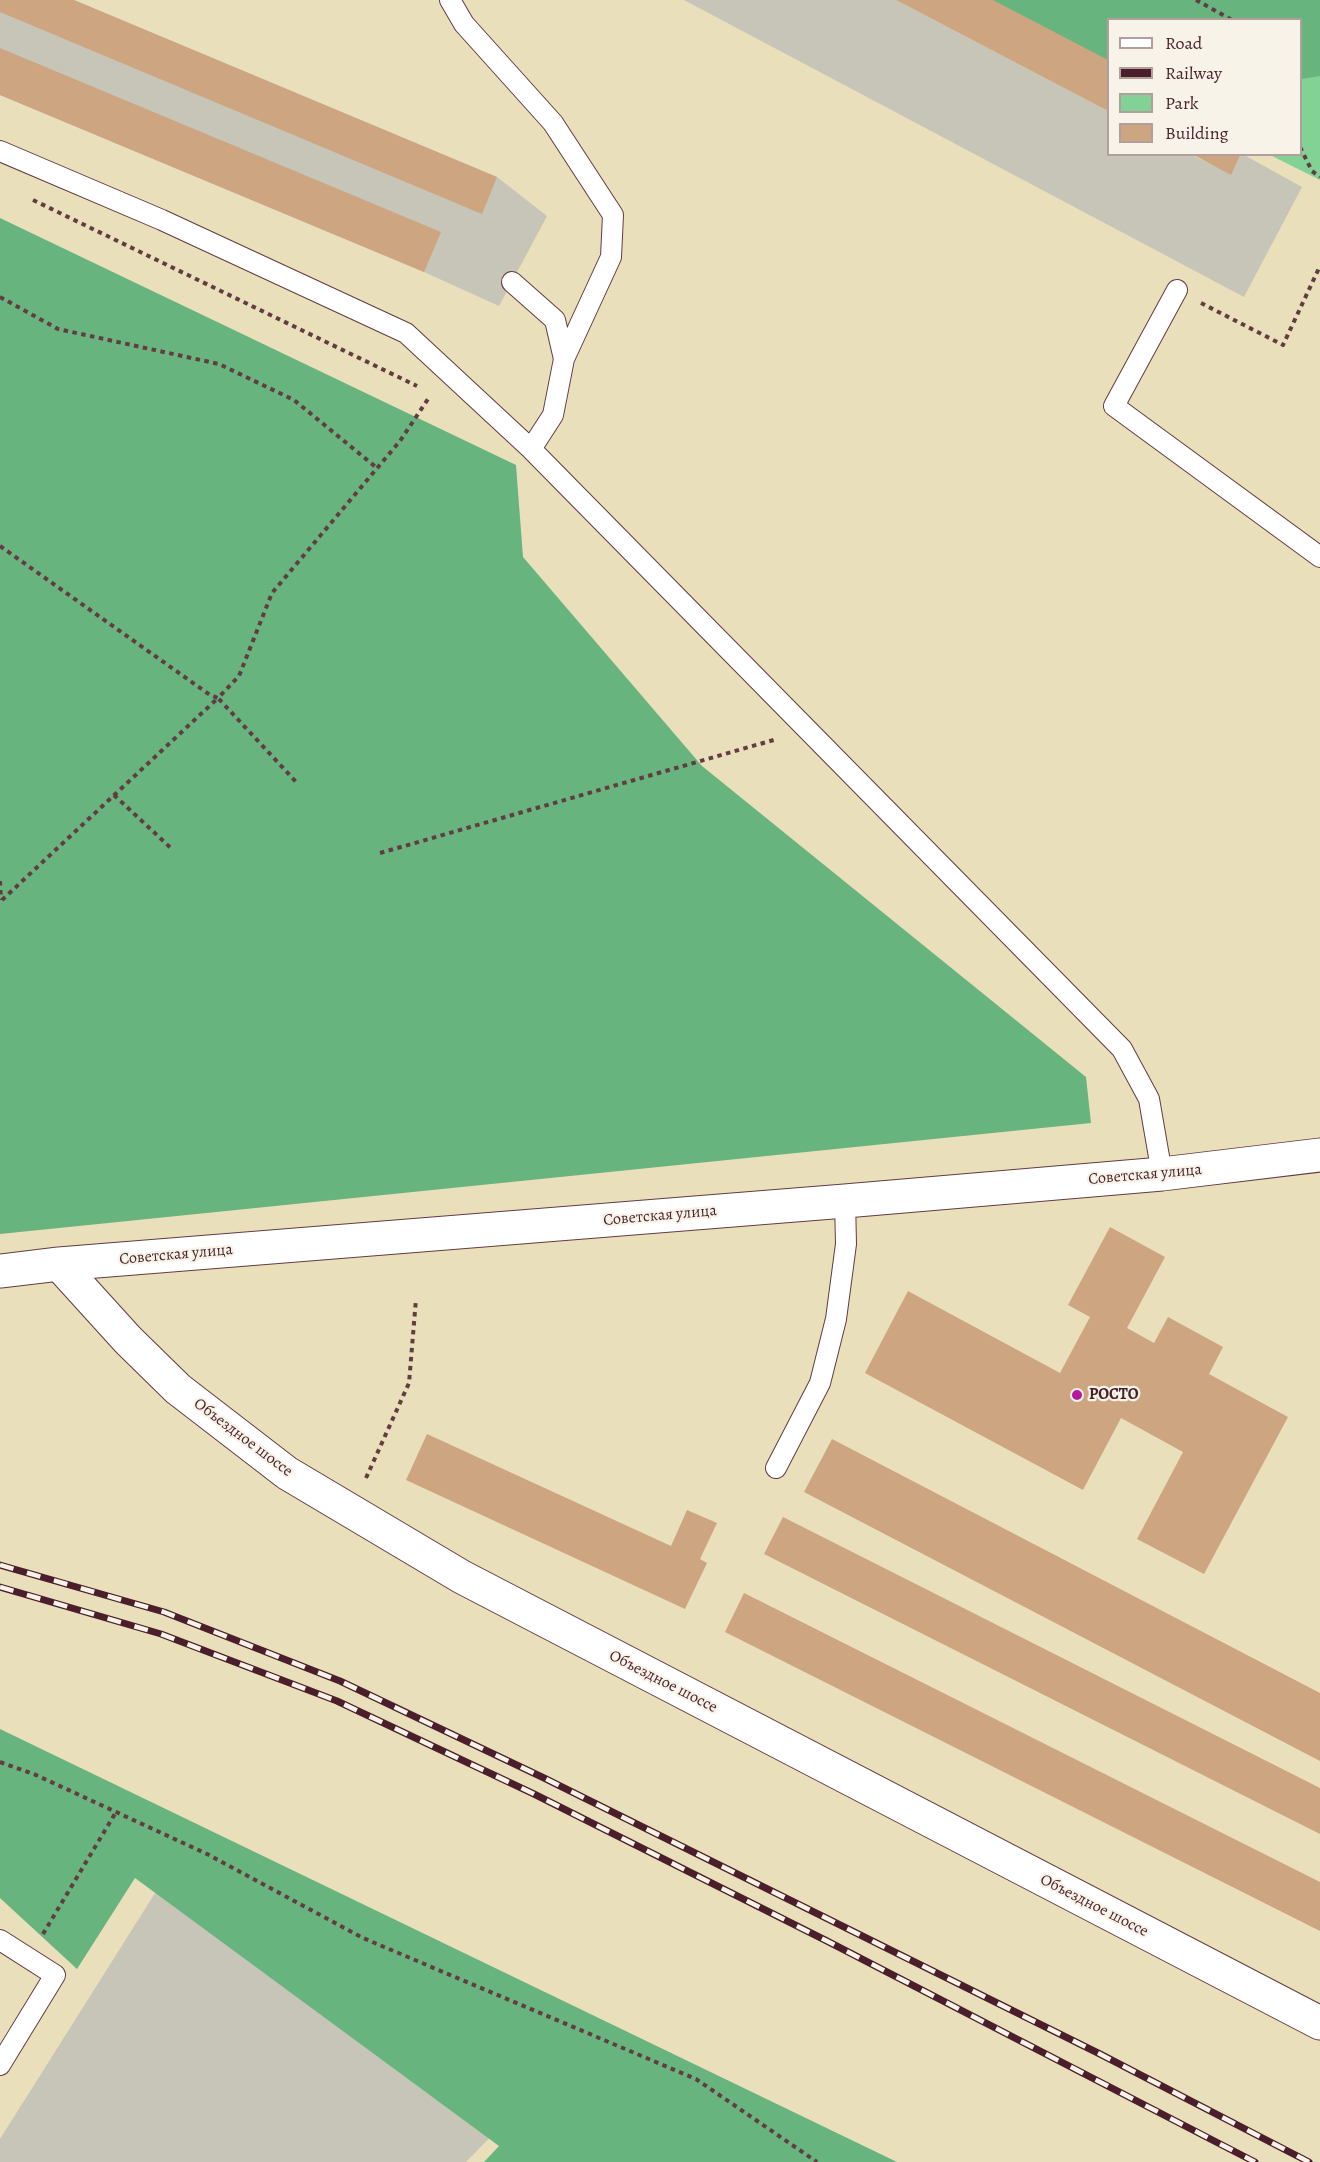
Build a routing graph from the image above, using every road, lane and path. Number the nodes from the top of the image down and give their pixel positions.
1 (450, 0) edge
2 (1196, 0) edge
3 (1228, 18) edge
4 (0, 151) edge
5 (1302, 151) edge
6 (1320, 177) edge
7 (29, 198) dead end
8 (1320, 266) edge
9 (512, 282) dead end
10 (1177, 290) joint
11 (0, 297) edge
12 (564, 359) junction
13 (421, 388) dead end
14 (440, 400) dead end
15 (531, 449) junction
16 (377, 468) junction
17 (0, 546) edge
18 (1320, 556) edge
19 (218, 698) junction
20 (778, 739) dead end
21 (298, 784) dead end
22 (114, 795) junction
23 (173, 850) dead end
24 (380, 853) dead end
25 (0, 881) edge
26 (1, 900) edge
27 (1320, 1155) edge
28 (1162, 1174) junction
29 (845, 1201) junction
30 (59, 1264) junction
31 (0, 1271) edge
32 (416, 1299) dead end
33 (776, 1468) dead end
34 (351, 1511) junction
35 (0, 1762) edge
36 (116, 1812) junction
37 (0, 1940) edge
38 (28, 1958) junction
39 (1320, 2023) edge
40 (0, 2065) edge
41 (817, 2162) edge

1 - 12 lane
2 - 3 path
4 - 15 lane
5 - 6 path
7 - 13 path
8 - 10 path
9 - 12 lane
10 - 18 lane
11 - 16 path
12 - 15 lane
14 - 16 path
15 - 28 lane
16 - 19 path
17 - 19 path
19 - 21 path
19 - 22 path
20 - 24 path
22 - 23 path
22 - 26 path
25 - 26 path
27 - 28 main road, Советская улица
28 - 29 main road, Советская улица
29 - 30 main road, Советская улица
29 - 33 lane
30 - 31 main road, Советская улица
30 - 34 main road, Объездное шоссе
32 - 34 path
34 - 39 main road, Объездное шоссе
35 - 36 path
36 - 38 path
36 - 41 path
37 - 38 lane
38 - 40 lane

